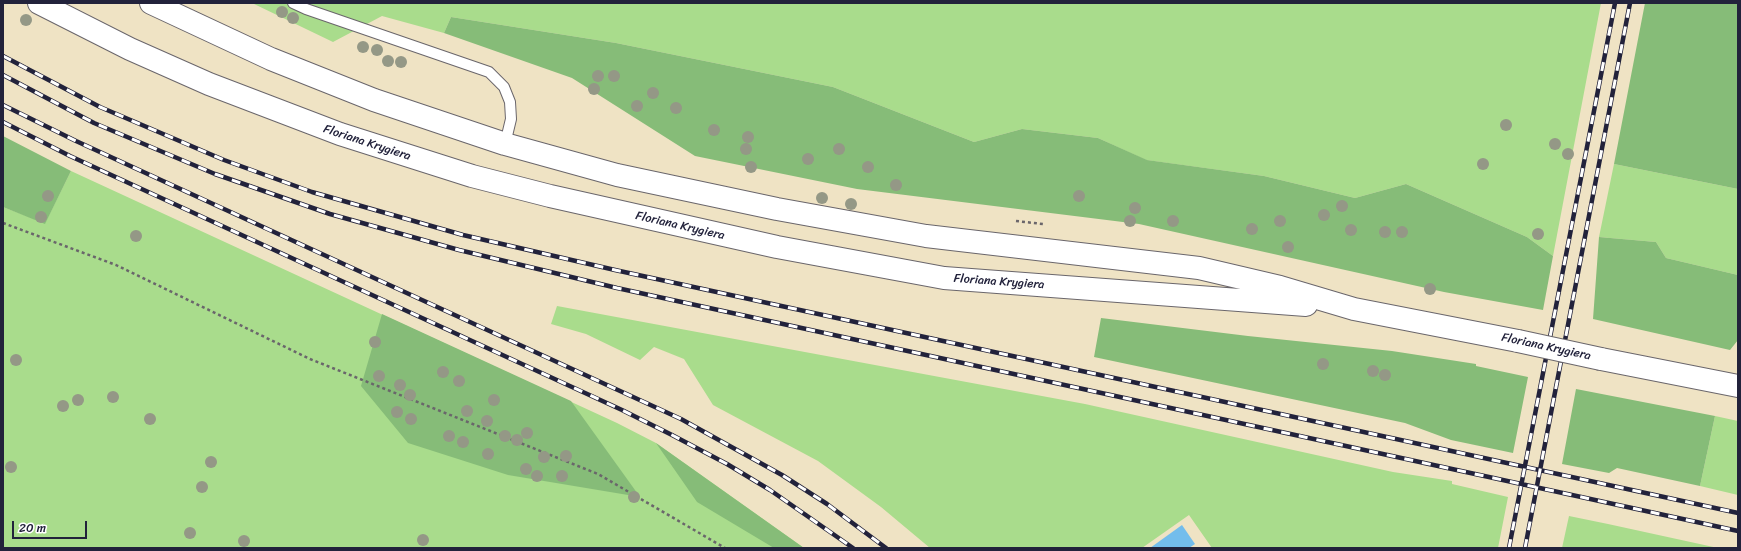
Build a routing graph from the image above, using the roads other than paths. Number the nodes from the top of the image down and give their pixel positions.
1 (39, 3) edge
2 (151, 3) edge
3 (294, 3) edge
4 (505, 144) junction
5 (1354, 309) junction
6 (1738, 386) edge

1 - 5 main road, Floriana Krygiera
2 - 4 main road, Floriana Krygiera
3 - 4 lane
4 - 5 main road, Floriana Krygiera
5 - 6 main road, Floriana Krygiera, bridge

